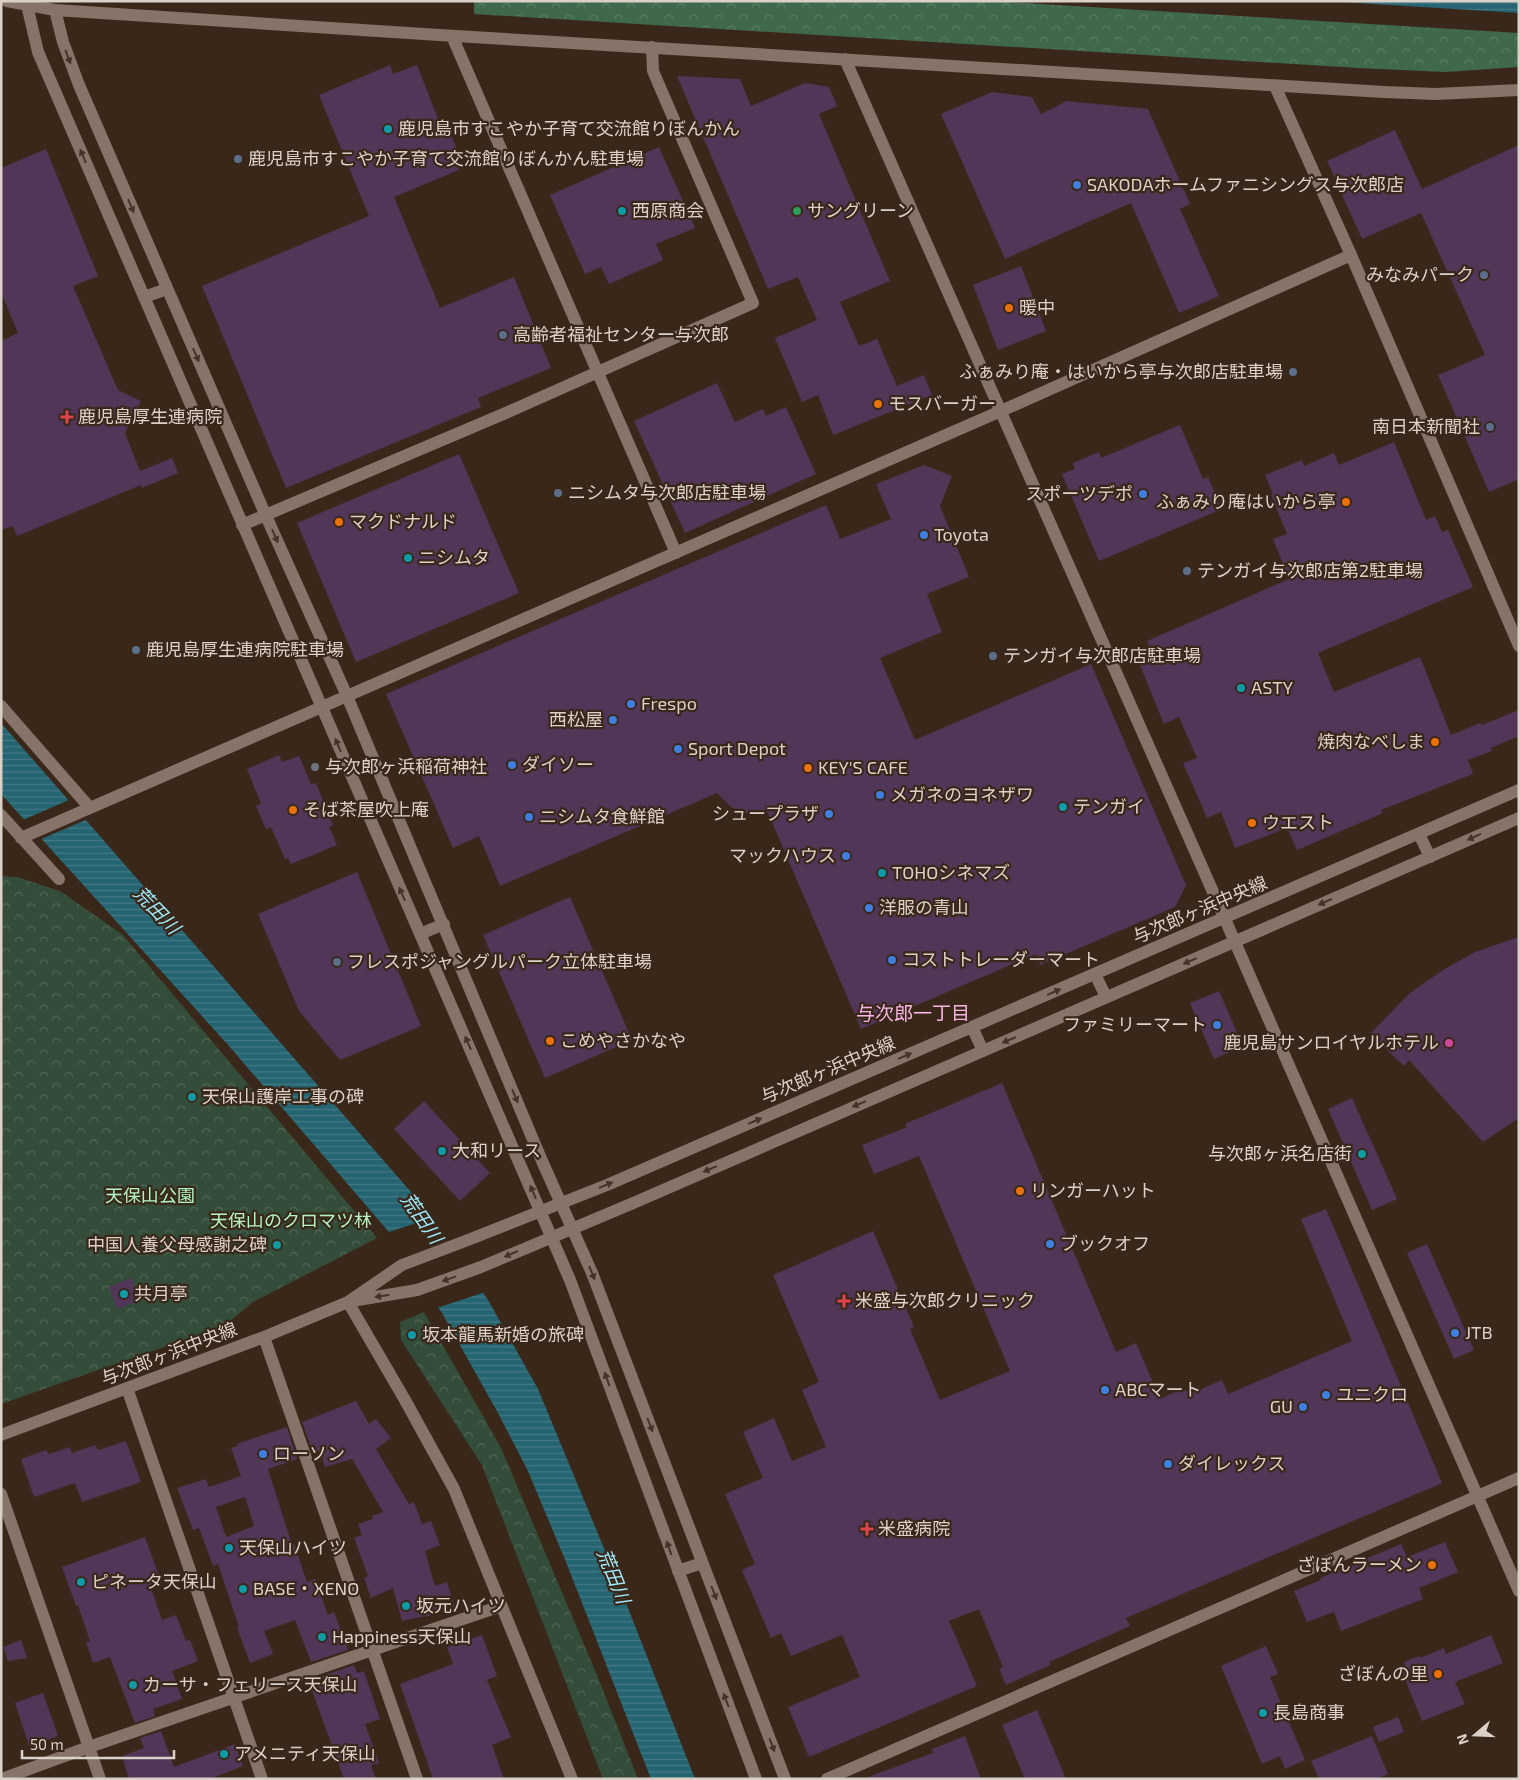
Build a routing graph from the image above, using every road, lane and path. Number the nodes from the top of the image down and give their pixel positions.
1 (8, 1) edge
2 (26, 5) junction
3 (55, 10) junction
4 (452, 36) junction
5 (652, 47) junction
6 (845, 60) junction
7 (1275, 86) junction
8 (1519, 90) edge
9 (1351, 255) junction
10 (167, 289) junction
11 (144, 297) junction
12 (598, 372) junction
13 (1001, 412) junction
14 (266, 516) junction
15 (242, 525) junction
16 (676, 553) junction
17 (1519, 646) edge
18 (347, 696) junction
19 (1, 706) edge
20 (322, 708) junction
21 (1519, 790) edge
22 (86, 809) junction
23 (1, 815) edge
24 (1519, 818) edge
25 (1419, 834) junction
26 (27, 835) junction
27 (1430, 857) junction
28 (59, 879) dead end
29 (1224, 918) junction
30 (444, 924) junction
31 (420, 934) junction
32 (1234, 942) junction
33 (1094, 974) junction
34 (1106, 997) junction
35 (972, 1027) junction
36 (983, 1051) junction
37 (561, 1203) junction
38 (540, 1210) junction
39 (572, 1228) junction
40 (552, 1237) junction
41 (348, 1302) junction
42 (264, 1337) junction
43 (127, 1388) junction
44 (1, 1435) edge
45 (1519, 1478) edge
46 (1, 1494) edge
47 (1477, 1496) junction
48 (702, 1563) junction
49 (678, 1571) junction
50 (1519, 1591) edge
51 (501, 1606) junction
52 (371, 1649) junction
53 (234, 1698) junction
54 (89, 1747) junction
55 (2, 1779) edge
56 (100, 1779) edge
57 (262, 1779) edge
58 (417, 1779) edge
59 (572, 1779) edge
60 (756, 1779) edge
61 (785, 1779) edge
62 (827, 1779) edge

1 - 2 street
2 - 3 street
11 -> 2 street
3 - 4 street
3 -> 10 street
4 - 5 street
4 - 12 street
5 - 6 street
5 - 12 street
6 - 7 street
6 - 13 street
7 - 8 street
7 - 9 street
9 - 13 street
9 - 17 street
10 - 11 street
10 -> 14 street
11 - 15 street
12 - 14 street
12 - 16 street
13 - 16 street
13 - 29 street
14 - 15 street
14 -> 18 street
15 - 20 street
16 - 18 street
18 - 20 street
18 - 30 street
19 - 22 street
20 - 22 street
31 -> 20 street
21 - 25 street, 与次郎ヶ浜中央線
22 - 26 street
23 - 26 street
24 -> 27 street, 与次郎ヶ浜中央線
25 - 27 street
25 - 29 street, 与次郎ヶ浜中央線
26 - 28 street
27 -> 32 street, 与次郎ヶ浜中央線
29 - 32 street
29 - 33 street, 与次郎ヶ浜中央線
30 - 31 street
30 -> 37 street
38 -> 31 street
32 -> 34 street, 与次郎ヶ浜中央線
32 - 47 street
33 - 34 street
35 -> 33 street, 与次郎ヶ浜中央線
34 -> 36 street, 与次郎ヶ浜中央線
35 - 36 street
37 -> 35 street, 与次郎ヶ浜中央線
36 -> 39 street, 与次郎ヶ浜中央線
37 - 38 street, 与次郎ヶ浜中央線
37 - 39 street
38 - 40 street
38 - 41 street, 与次郎ヶ浜中央線
39 - 40 street, 与次郎ヶ浜中央線
39 -> 48 street
40 -> 41 street, 与次郎ヶ浜中央線
49 -> 40 street
41 - 42 street, 与次郎ヶ浜中央線
41 - 51 street
42 - 43 street, 与次郎ヶ浜中央線
42 - 52 street
43 - 44 street, 与次郎ヶ浜中央線
43 - 53 street
45 - 47 street
46 - 54 street
47 - 50 street
47 - 62 street
48 - 49 street
48 -> 61 street
60 -> 49 street
51 - 52 street
51 - 59 street
52 - 53 street
52 - 58 street
53 - 54 street
53 - 57 street
54 - 55 street
54 - 56 street

